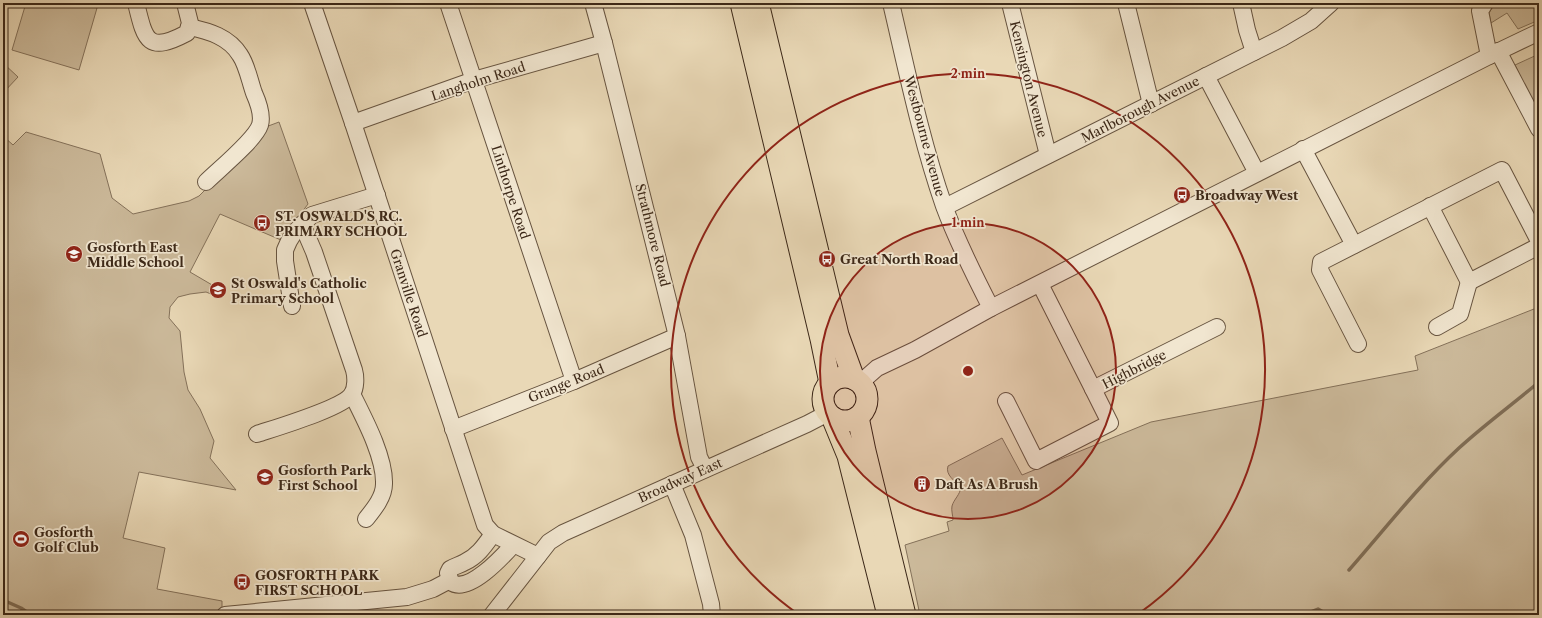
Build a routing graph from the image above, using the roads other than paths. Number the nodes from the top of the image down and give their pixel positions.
1 (136, 3) edge
2 (185, 3) edge
3 (312, 3) edge
4 (448, 3) edge
5 (592, 3) edge
6 (741, 3) edge
7 (758, 3) edge
8 (891, 3) edge
9 (1010, 3) edge
10 (1126, 3) edge
11 (1241, 3) edge
12 (1331, 3) edge
13 (1485, 3) edge
14 (189, 27) junction
15 (1539, 32) edge
16 (604, 43) junction
17 (1254, 52) junction
18 (1493, 53) junction
19 (1206, 76) junction
20 (474, 80) junction
21 (1151, 104) junction
22 (353, 123) junction
23 (1539, 130) edge
24 (1304, 150) junction
25 (1048, 155) junction
26 (1256, 174) junction
27 (206, 182) dead end
28 (377, 195) junction
29 (1430, 206) junction
30 (945, 207) junction
31 (307, 219) junction
32 (1539, 241) edge
33 (1354, 245) junction
34 (1539, 246) edge
35 (1469, 282) junction
36 (1040, 284) junction
37 (292, 306) dead end
38 (991, 308) junction
39 (1217, 327) dead end
40 (1437, 327) dead end
41 (677, 336) junction
42 (1358, 344) dead end
43 (574, 381) junction
44 (857, 381) junction
45 (830, 383) junction
46 (1093, 390) junction
47 (352, 394) junction
48 (1006, 401) dead end
49 (830, 415) junction
50 (858, 417) junction
51 (453, 429) junction
52 (256, 434) dead end
53 (705, 469) junction
54 (672, 484) junction
55 (366, 519) dead end
56 (493, 534) junction
57 (513, 545) junction
58 (538, 556) junction
59 (450, 580) junction
60 (225, 615) edge
61 (492, 615) edge
62 (712, 615) edge
63 (888, 615) edge
64 (905, 615) edge

1 - 14 street
2 - 14 street
3 - 22 street, Granville Road
4 - 20 street, Linthorpe Road
5 - 16 street, Strathmore Road
6 - 45 main road
7 - 44 main road
8 - 30 street, Westbourne Avenue
9 - 25 street, Kensington Avenue
10 - 21 street
11 - 17 street
12 - 17 street, Marlborough Avenue
13 - 18 street
14 - 27 street
15 - 18 street
16 - 20 street, Langholm Road
16 - 41 street, Strathmore Road
17 - 19 street, Marlborough Avenue
18 - 23 street
18 - 24 street
19 - 21 street, Marlborough Avenue
19 - 26 street
20 - 22 street, Langholm Road
20 - 43 street, Linthorpe Road
21 - 25 street, Marlborough Avenue
22 - 28 street, Granville Road
24 - 26 street
24 - 33 street
25 - 30 street, Marlborough Avenue
26 - 36 street
28 - 31 street
28 - 51 street, Granville Road
29 - 32 street
29 - 33 street
29 - 35 street
30 - 38 street, Westbourne Avenue
31 - 37 street
31 - 47 street
33 - 42 street
34 - 35 street
35 - 40 street
36 - 38 street
36 - 46 street, Highbridge
38 - 44 street
39 - 46 street, Highbridge
41 - 43 street, Grange Road
41 - 53 street, Strathmore Road
43 - 51 street, Grange Road
44 - 45 main road
44 - 50 main road
45 - 49 main road
46 - 48 street
47 - 52 street
47 - 55 street
49 - 50 main road
49 - 53 street, Broadway East
49 - 63 main road
50 - 64 main road
51 - 56 street, Granville Road
53 - 54 street, Broadway East
54 - 58 street, Broadway East
54 - 62 street
56 - 57 street, Granville Road
56 - 59 street
57 - 58 street, Granville Road
57 - 59 street
58 - 61 street, Broadway East
59 - 60 street

